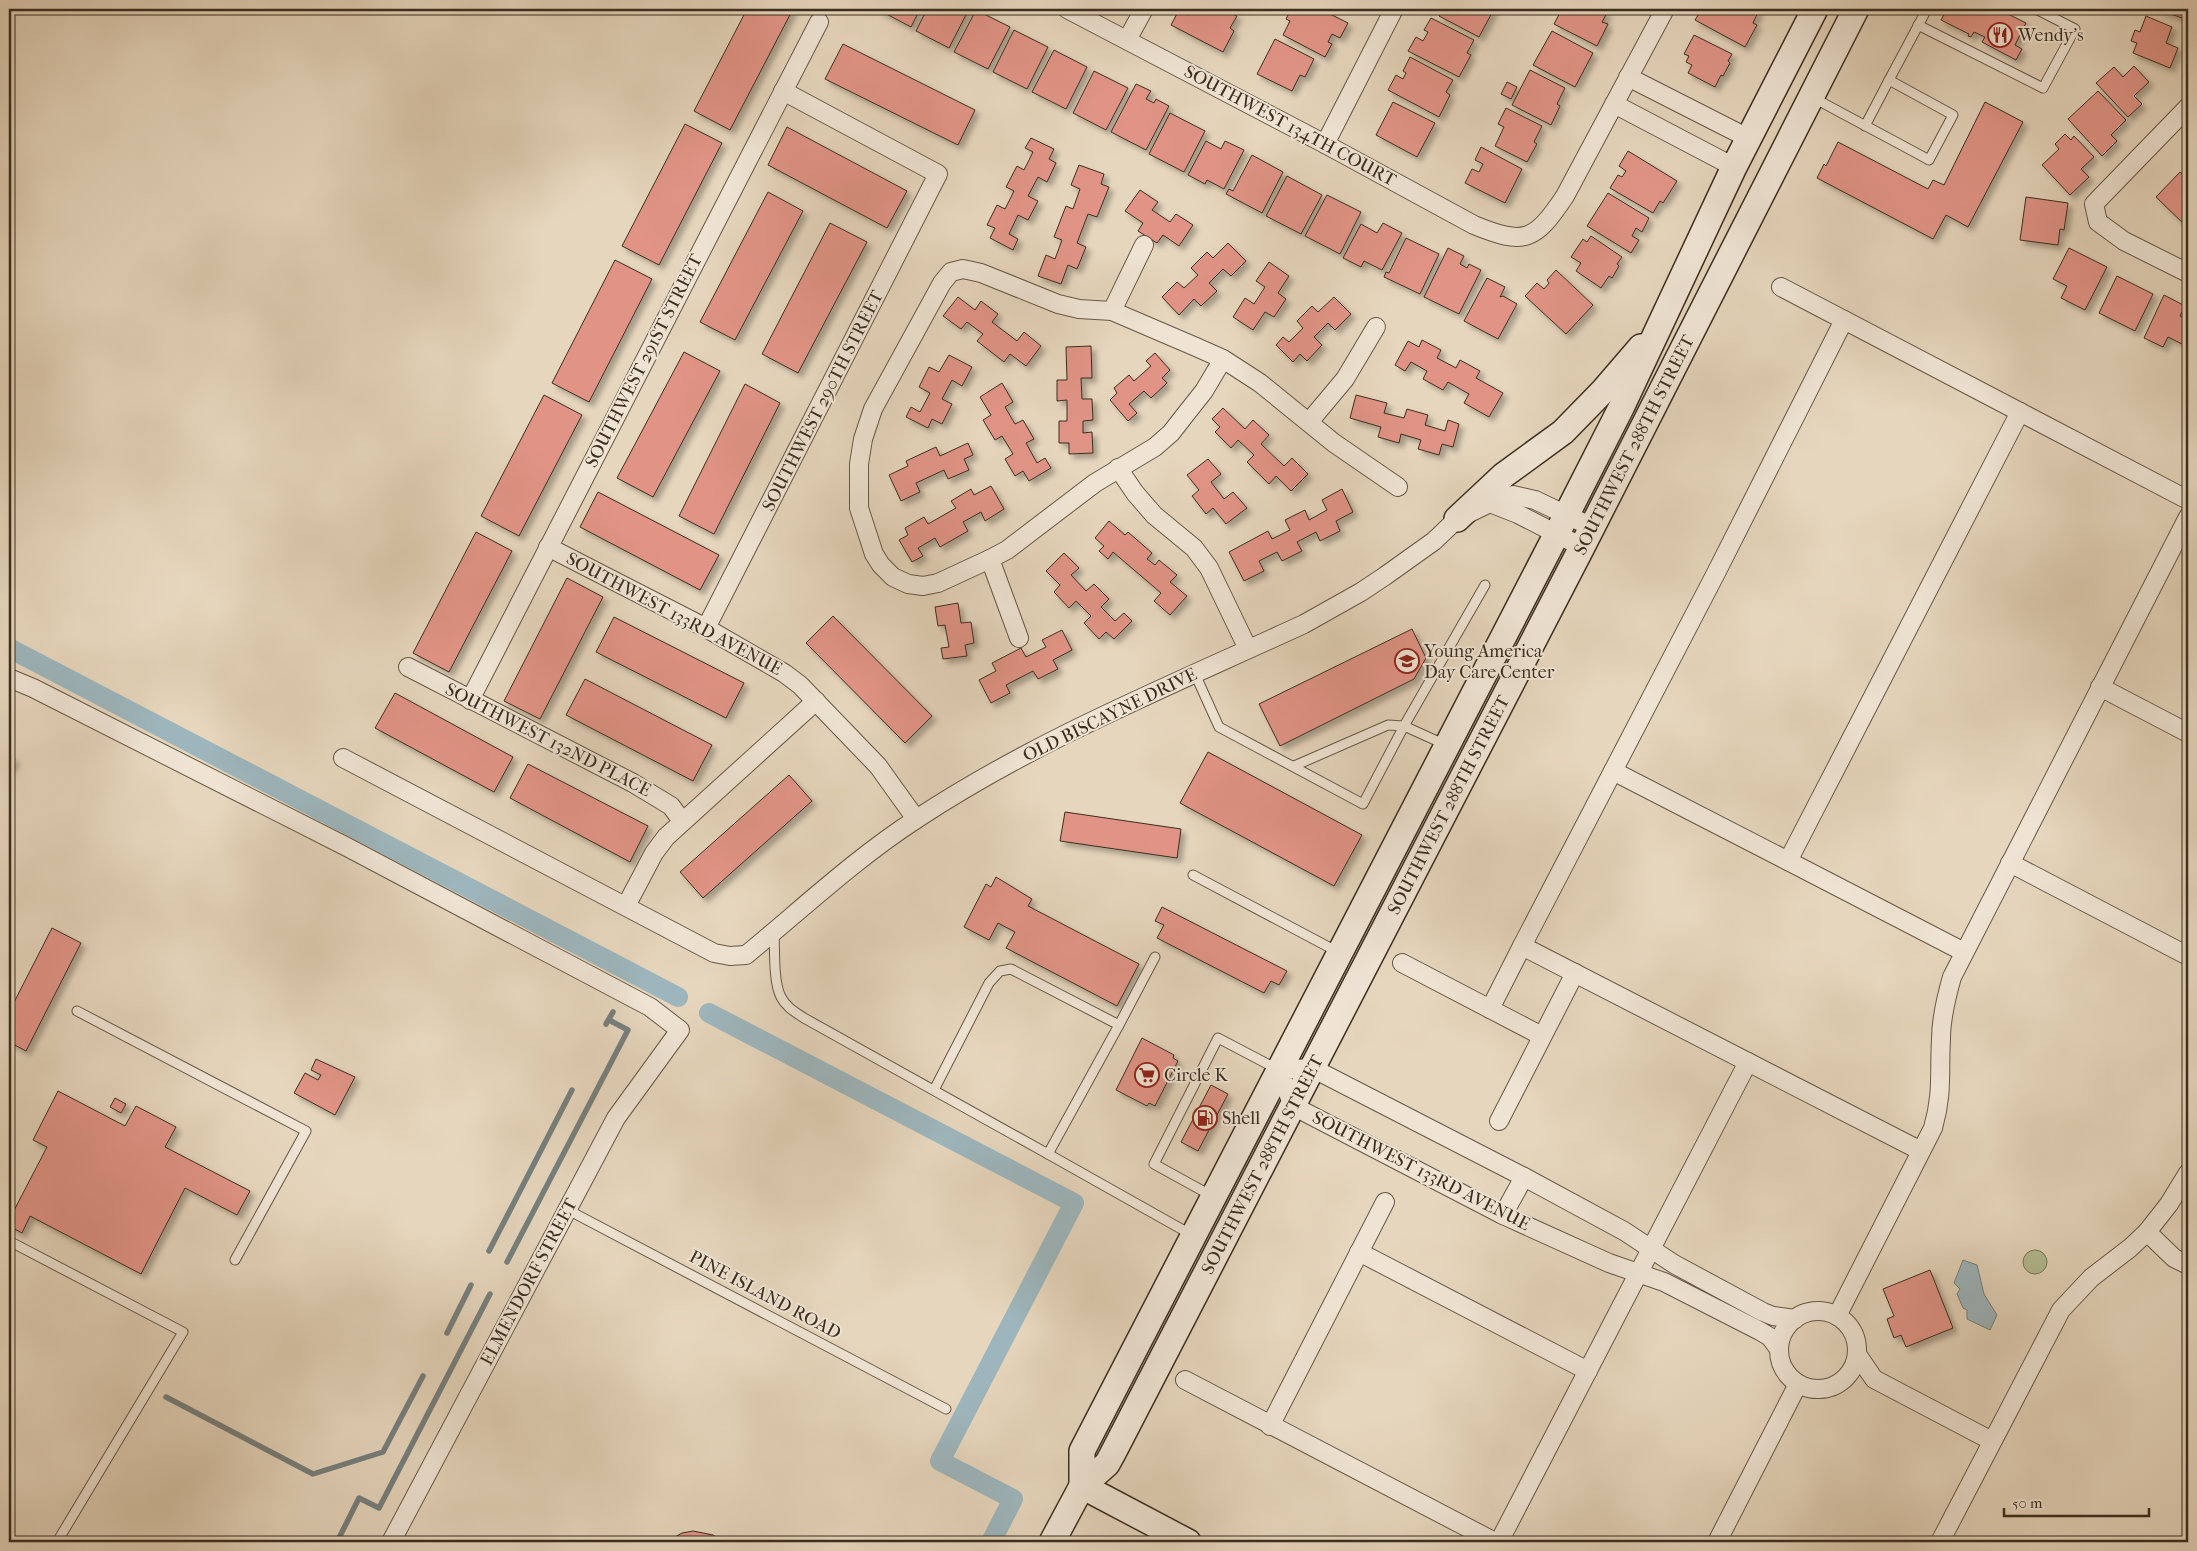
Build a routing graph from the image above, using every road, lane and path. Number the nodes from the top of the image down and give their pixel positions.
1 (1067, 9) edge
2 (1144, 9) edge
3 (1394, 9) edge
4 (1665, 9) edge
5 (1815, 9) edge
6 (1856, 9) edge
7 (1927, 9) edge
8 (2036, 9) edge
9 (819, 22) dead end
10 (1918, 25) junction
11 (1127, 40) junction
12 (1628, 77) junction
13 (1890, 80) junction
14 (782, 91) junction
15 (1811, 97) junction
16 (1614, 104) junction
17 (2188, 107) edge
18 (1865, 126) junction
19 (1748, 138) junction
20 (1325, 144) junction
21 (1734, 167) junction
22 (1144, 245) dead end
23 (2188, 273) edge
24 (1781, 287) dead end
25 (1112, 312) junction
26 (1844, 320) junction
27 (1660, 326) junction
28 (1376, 327) dead end
29 (1223, 359) junction
30 (2020, 412) junction
31 (1309, 422) junction
32 (1118, 468) junction
33 (1398, 488) dead end
34 (2188, 500) edge
35 (2188, 517) edge
36 (1457, 519) junction
37 (1562, 524) junction
38 (1587, 537) junction
39 (548, 547) junction
40 (990, 559) junction
41 (1485, 585) dead end
42 (706, 628) junction
43 (1019, 638) dead end
44 (1248, 650) junction
45 (408, 667) dead end
46 (1196, 674) junction
47 (9, 678) edge
48 (2100, 688) junction
49 (470, 700) junction
50 (816, 702) junction
51 (1404, 726) junction
52 (2188, 733) edge
53 (1447, 746) junction
54 (343, 758) dead end
55 (1473, 758) junction
56 (1294, 766) junction
57 (1613, 771) junction
58 (916, 818) junction
59 (682, 821) junction
60 (1788, 861) junction
61 (2010, 863) junction
62 (1193, 875) dead end
63 (626, 906) junction
64 (774, 932) junction
65 (1522, 946) junction
66 (1964, 952) junction
67 (1340, 954) junction
68 (2188, 956) edge
69 (1154, 957) dead end
70 (1402, 962) dead end
71 (1575, 973) junction
72 (1490, 1009) junction
73 (77, 1011) dead end
74 (1118, 1025) junction
75 (1542, 1036) junction
76 (1748, 1062) junction
77 (1312, 1068) junction
78 (1279, 1070) junction
79 (934, 1090) junction
80 (1293, 1106) junction
81 (1499, 1121) dead end
82 (1921, 1152) junction
83 (1048, 1154) junction
84 (2188, 1173) edge
85 (1524, 1178) junction
86 (1214, 1196) junction
87 (1386, 1202) dead end
88 (568, 1210) junction
89 (1503, 1215) junction
90 (2147, 1232) junction
91 (1193, 1236) junction
92 (9, 1241) edge
93 (1651, 1250) junction
94 (1359, 1252) junction
95 (235, 1260) dead end
96 (2188, 1265) edge
97 (1638, 1274) junction
98 (1836, 1316) junction
99 (1795, 1319) junction
100 (1779, 1349) junction
101 (1857, 1354) junction
102 (1588, 1371) junction
103 (1874, 1379) junction
104 (1186, 1380) dead end
105 (1843, 1380) junction
106 (1798, 1384) junction
107 (946, 1409) dead end
108 (1270, 1426) junction
109 (1992, 1441) junction
110 (1082, 1486) junction
111 (1177, 1540) edge
112 (57, 1542) edge
113 (391, 1542) edge
114 (1052, 1542) edge
115 (1494, 1542) edge
116 (1499, 1542) edge
117 (1717, 1542) edge
118 (1940, 1542) edge

1 - 11 street, SOUTHWEST 134TH COURT
2 - 11 street
3 - 20 street
4 - 12 street
5 - 19 main road, SOUTHWEST 288TH STREET
6 - 15 main road, SOUTHWEST 288TH STREET
7 - 10 lane
8 - 10 lane
9 - 14 street, SOUTHWEST 291ST STREET
10 - 13 lane
11 - 20 street, SOUTHWEST 134TH COURT
12 - 16 street
12 - 19 street
13 - 18 lane
13 - 18 lane
14 - 39 street, SOUTHWEST 291ST STREET
14 - 42 street, SOUTHWEST 290TH STREET
15 - 18 lane
15 - 38 main road, SOUTHWEST 288TH STREET
16 - 20 street, SOUTHWEST 134TH COURT
16 - 21 street
17 - 23 street
19 - 21 main road, SOUTHWEST 288TH STREET
21 - 27 main road, SOUTHWEST 288TH STREET
22 - 25 street
24 - 26 street
25 - 29 street
25 - 40 street
26 - 30 street
26 - 57 street
27 - 36 main road
27 - 37 main road, SOUTHWEST 288TH STREET
28 - 31 street
29 - 31 street
29 - 32 street
30 - 34 street
30 - 60 street
31 - 33 street
32 - 40 street
32 - 44 street
35 - 48 street
36 - 37 street, OLD BISCAYNE DRIVE
36 - 44 street, OLD BISCAYNE DRIVE
37 - 38 street, OLD BISCAYNE DRIVE
37 - 53 main road, SOUTHWEST 288TH STREET
38 - 55 main road, SOUTHWEST 288TH STREET
39 - 42 street, SOUTHWEST 133RD AVENUE
39 - 49 street, SOUTHWEST 291ST STREET
40 - 43 street
41 - 51 lane
42 - 50 street, SOUTHWEST 133RD AVENUE
44 - 46 street, OLD BISCAYNE DRIVE
45 - 49 street, SOUTHWEST 132ND PLACE
46 - 56 lane
46 - 58 street, OLD BISCAYNE DRIVE
47 - 88 street, ELMENDORF STREET
48 - 52 street
48 - 61 street
49 - 59 street, SOUTHWEST 132ND PLACE
50 - 58 street, SOUTHWEST 133RD AVENUE
50 - 59 street
51 - 53 lane
51 - 56 lane
51 - 56 lane
53 - 55 main road
53 - 67 main road, SOUTHWEST 288TH STREET
54 - 63 street
55 - 77 main road, SOUTHWEST 288TH STREET
57 - 60 street
57 - 65 street
58 - 64 street, OLD BISCAYNE DRIVE
59 - 63 street
60 - 66 street
61 - 66 street
61 - 68 street
62 - 67 lane
63 - 64 street, OLD BISCAYNE DRIVE
64 - 79 lane
65 - 71 street
65 - 72 street
66 - 82 street
67 - 78 main road, SOUTHWEST 288TH STREET
69 - 74 lane
70 - 72 street
71 - 75 street
71 - 76 street
72 - 75 street
73 - 95 lane
74 - 79 lane
74 - 83 lane
75 - 81 street
76 - 82 street
76 - 93 street
77 - 78 street
77 - 80 main road, SOUTHWEST 288TH STREET
77 - 85 street
78 - 80 street, SOUTHWEST 133RD AVENUE
78 - 86 main road, SOUTHWEST 288TH STREET
78 - 86 lane
79 - 83 lane
80 - 89 street, SOUTHWEST 133RD AVENUE
80 - 110 main road, SOUTHWEST 288TH STREET
82 - 98 street
83 - 91 lane
84 - 90 street
85 - 89 street
85 - 93 street
86 - 91 main road, SOUTHWEST 288TH STREET
87 - 94 street
88 - 107 lane, PINE ISLAND ROAD
88 - 113 street, ELMENDORF STREET
89 - 97 street, SOUTHWEST 133RD AVENUE
90 - 96 street
90 - 109 street
91 - 110 main road, SOUTHWEST 288TH STREET
92 - 112 lane
93 - 97 street
93 - 99 street
94 - 102 street
94 - 108 street
97 - 100 street, SOUTHWEST 133RD AVENUE
97 - 102 street
98 - 99 street
98 - 101 street
99 - 100 street
100 - 106 street
101 - 103 street
101 - 105 street
102 - 116 street
103 - 105 street
103 - 109 street
104 - 108 street
105 - 106 street
106 - 117 street
108 - 115 street
109 - 118 street
110 - 111 main road
110 - 114 main road, SOUTHWEST 288TH STREET

